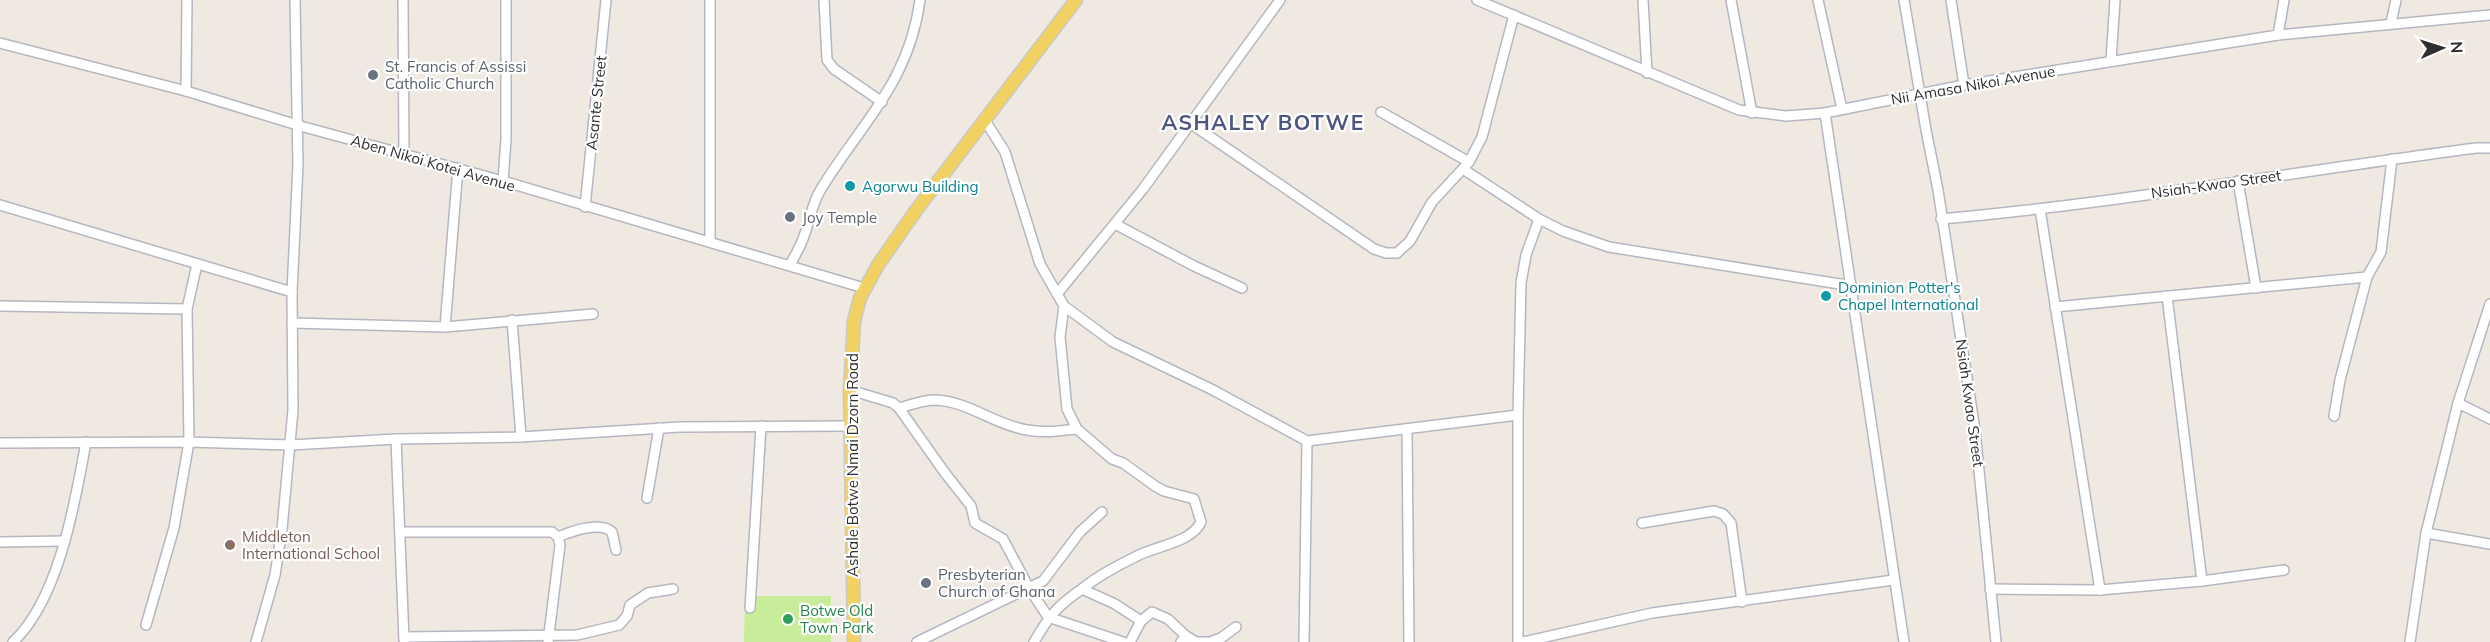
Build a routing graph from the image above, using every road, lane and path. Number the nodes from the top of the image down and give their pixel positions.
1 (187, 0) edge
2 (295, 0) edge
3 (403, 0) edge
4 (506, 0) edge
5 (606, 0) edge
6 (710, 0) edge
7 (824, 0) edge
8 (920, 0) edge
9 (1076, 0) edge
10 (1280, 0) edge
11 (1480, 0) edge
12 (1643, 0) edge
13 (1731, 0) edge
14 (1818, 0) edge
15 (1904, 0) edge
16 (1951, 0) edge
17 (2115, 0) edge
18 (2284, 0) edge
19 (2396, 0) edge
20 (1514, 15) junction
21 (2490, 15) edge
22 (2391, 23) junction
23 (2278, 35) junction
24 (0, 43) edge
25 (2111, 61) junction
26 (1647, 73) junction
27 (1964, 85) junction
28 (186, 91) junction
29 (1921, 94) junction
30 (882, 102) junction
31 (1842, 109) junction
32 (1380, 112) dead end
33 (1752, 113) junction
34 (1825, 113) junction
35 (986, 122) junction
36 (1190, 123) junction
37 (296, 125) junction
38 (2490, 148) edge
39 (404, 154) junction
40 (2392, 159) junction
41 (1466, 165) junction
42 (458, 168) junction
43 (2238, 180) junction
44 (503, 181) junction
45 (0, 205) edge
46 (585, 207) junction
47 (2040, 209) junction
48 (1539, 219) junction
49 (1941, 219) junction
50 (1115, 224) junction
51 (710, 242) junction
52 (197, 264) junction
53 (790, 265) junction
54 (2367, 277) junction
55 (1852, 286) junction
56 (864, 288) junction
57 (1242, 288) dead end
58 (2256, 288) junction
59 (292, 292) junction
60 (1057, 294) junction
61 (2167, 296) junction
62 (2490, 304) edge
63 (0, 306) edge
64 (1064, 306) junction
65 (2055, 307) junction
66 (187, 309) junction
67 (593, 314) dead end
68 (512, 320) junction
69 (292, 323) junction
70 (445, 327) junction
71 (850, 390) junction
72 (2458, 403) junction
73 (899, 408) junction
74 (1518, 415) junction
75 (2334, 416) dead end
76 (2490, 419) edge
77 (761, 426) junction
78 (849, 426) junction
79 (659, 428) junction
80 (1077, 429) junction
81 (1407, 429) junction
82 (521, 436) junction
83 (396, 439) junction
84 (1307, 441) junction
85 (86, 442) junction
86 (189, 442) junction
87 (0, 443) edge
88 (291, 445) junction
89 (647, 498) dead end
90 (1102, 512) dead end
91 (1642, 523) dead end
92 (400, 532) junction
93 (2426, 532) junction
94 (558, 537) junction
95 (64, 541) junction
96 (0, 542) edge
97 (2490, 544) edge
98 (616, 550) dead end
99 (2284, 570) dead end
100 (1894, 579) junction
101 (2202, 582) junction
102 (1029, 588) junction
103 (673, 589) dead end
104 (1082, 589) junction
105 (1990, 589) junction
106 (2100, 590) junction
107 (1742, 602) junction
108 (750, 608) dead end
109 (1048, 617) junction
110 (1141, 621) junction
111 (146, 625) dead end
112 (1236, 627) dead end
113 (23, 638) edge
114 (549, 639) edge
115 (1183, 639) edge
116 (404, 640) edge
117 (13, 642) edge
118 (256, 642) edge
119 (854, 642) edge
120 (917, 642) edge
121 (1034, 642) edge
122 (1123, 642) edge
123 (1130, 642) edge
124 (1208, 642) edge
125 (1304, 642) edge
126 (1409, 642) edge
127 (1518, 642) edge
128 (1523, 642) edge
129 (1904, 642) edge
130 (1996, 642) edge
131 (2410, 642) edge

1 - 28 street
2 - 37 street
3 - 39 street
4 - 44 street
5 - 46 street, Asante Street
6 - 51 street
7 - 30 street
8 - 30 street
9 - 35 main road, Ashale Botwe Nmai Dzorn Road
10 - 36 street
11 - 20 street, Nii Amasa Nikoi Avenue
12 - 26 street
13 - 33 street
14 - 31 street
15 - 29 street, Nsiah Kwao Street
16 - 27 street
17 - 25 street
18 - 23 street
19 - 22 street
20 - 26 street, Nii Amasa Nikoi Avenue
20 - 41 street
21 - 22 street, Nii Amasa Nikoi Avenue
22 - 23 street, Nii Amasa Nikoi Avenue
23 - 25 street, Nii Amasa Nikoi Avenue
24 - 28 street, Aben Nikoi Kotei Avenue
25 - 27 street, Nii Amasa Nikoi Avenue
26 - 33 street, Nii Amasa Nikoi Avenue
27 - 29 street, Nii Amasa Nikoi Avenue
28 - 37 street, Aben Nikoi Kotei Avenue
29 - 31 street, Nii Amasa Nikoi Avenue
29 - 49 street, Nsiah Kwao Street
30 - 53 street
31 - 34 street, Nii Amasa Nikoi Avenue
32 - 41 street
33 - 34 street, Nii Amasa Nikoi Avenue
34 - 55 street
35 - 56 main road, Ashale Botwe Nmai Dzorn Road
35 - 60 street
36 - 41 street
36 - 50 street
37 - 39 street, Aben Nikoi Kotei Avenue
37 - 59 street
38 - 40 street, Nsiah-Kwao Street
39 - 42 street, Aben Nikoi Kotei Avenue
40 - 43 street, Nsiah-Kwao Street
40 - 54 street
41 - 48 street
42 - 44 street, Aben Nikoi Kotei Avenue
42 - 70 street
43 - 47 street, Nsiah-Kwao Street
43 - 58 street
44 - 46 street, Aben Nikoi Kotei Avenue
45 - 52 street
46 - 51 street, Aben Nikoi Kotei Avenue
47 - 49 street, Nsiah-Kwao Street
47 - 65 street
48 - 55 street
48 - 74 street
49 - 105 street, Nsiah Kwao Street
50 - 57 street
50 - 60 street
51 - 53 street, Aben Nikoi Kotei Avenue
52 - 59 street
52 - 66 street
53 - 56 street, Aben Nikoi Kotei Avenue
54 - 58 street
54 - 75 street
55 - 100 street
56 - 71 main road, Ashale Botwe Nmai Dzorn Road
58 - 61 street
59 - 69 street
60 - 64 street
61 - 65 street
61 - 101 street
62 - 72 street
63 - 66 street
64 - 80 street
64 - 84 street
65 - 106 street
66 - 86 street
67 - 68 street
68 - 70 street
68 - 82 street
69 - 70 street
69 - 88 street
71 - 73 street
71 - 78 main road, Ashale Botwe Nmai Dzorn Road
72 - 76 street
72 - 93 street
73 - 80 street
73 - 102 street
74 - 81 street
74 - 127 street
77 - 78 street
77 - 79 street
77 - 108 street
78 - 119 main road, Ashale Botwe Nmai Dzorn Road
79 - 82 street
79 - 89 street
80 - 104 street
81 - 84 street
81 - 126 street
82 - 83 street
83 - 88 street
83 - 92 street
84 - 125 street
85 - 86 street
85 - 87 street
85 - 95 street
86 - 88 street
86 - 111 street
88 - 118 street
90 - 102 street
91 - 107 street
92 - 94 street
92 - 116 street
93 - 97 street
93 - 131 street
94 - 98 street
94 - 114 street
95 - 96 street
95 - 113 street
99 - 101 street
100 - 107 street
100 - 129 street
101 - 106 street
102 - 109 street
102 - 120 street
103 - 114 street
104 - 109 street
104 - 110 street
105 - 106 street
105 - 130 street, Nsiah Kwao Street
107 - 128 street
109 - 121 street
109 - 122 street
110 - 115 street
110 - 123 street
112 - 124 street
113 - 117 street
114 - 116 street
115 - 124 street

